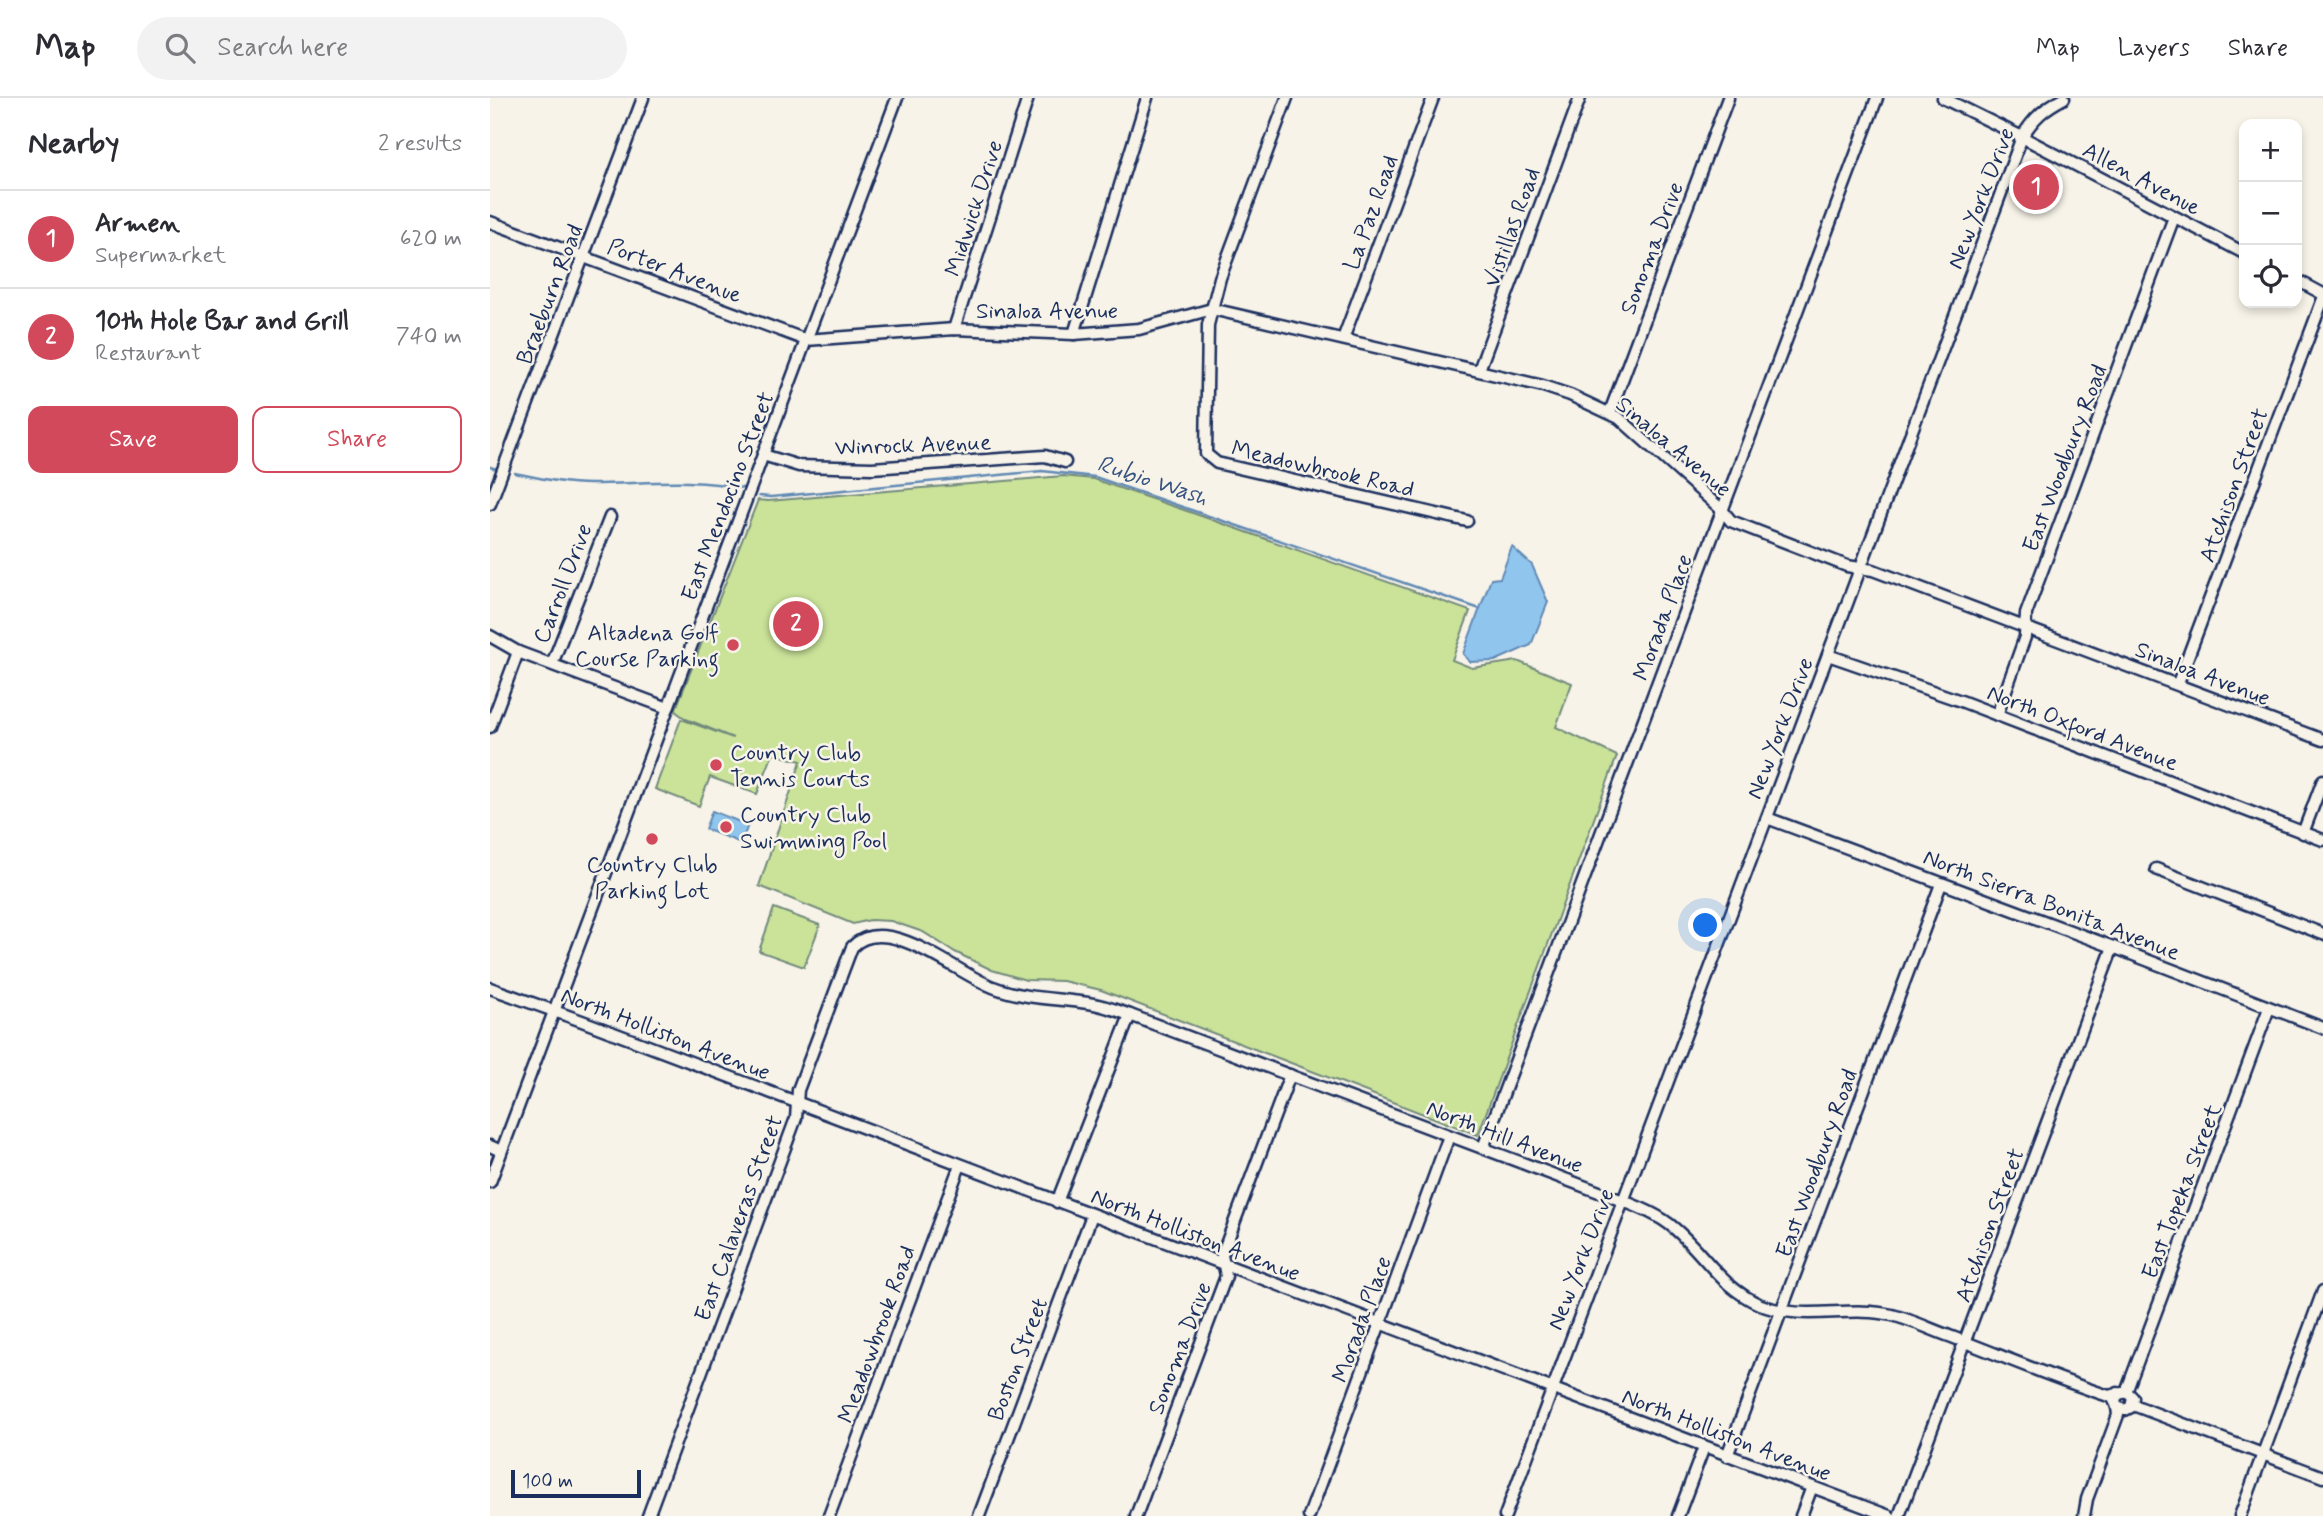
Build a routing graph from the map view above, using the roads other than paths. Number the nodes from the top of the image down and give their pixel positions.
1 (643, 98) edge
2 (897, 98) edge
3 (1028, 98) edge
4 (1147, 98) edge
5 (1287, 98) edge
6 (1433, 98) edge
7 (1580, 98) edge
8 (1728, 98) edge
9 (1877, 98) edge
10 (1943, 98) edge
11 (2064, 98) edge
12 (2046, 103) edge
13 (2022, 137) junction
14 (2174, 216) junction
15 (490, 222) edge
16 (2239, 250) edge
17 (584, 256) junction
18 (2302, 283) edge
19 (2323, 297) edge
20 (1212, 309) junction
21 (954, 329) junction
22 (1074, 334) junction
23 (1343, 339) junction
24 (806, 340) junction
25 (1479, 370) junction
26 (1610, 412) junction
27 (762, 455) junction
28 (1065, 462) dead end
29 (490, 504) edge
30 (1722, 510) junction
31 (610, 517) dead end
32 (1468, 521) dead end
33 (1861, 566) junction
34 (2026, 626) junction
35 (490, 636) edge
36 (518, 652) junction
37 (1828, 655) junction
38 (552, 664) junction
39 (2178, 684) junction
40 (668, 708) junction
41 (1997, 715) junction
42 (490, 727) edge
43 (2323, 740) edge
44 (2323, 780) edge
45 (1766, 818) junction
46 (2303, 833) junction
47 (2323, 840) edge
48 (2156, 869) dead end
49 (1941, 884) junction
50 (2323, 934) edge
51 (866, 937) joint
52 (2113, 947) junction
53 (490, 988) edge
54 (2269, 1008) junction
55 (554, 1011) junction
56 (1130, 1015) junction
57 (2323, 1028) edge
58 (1290, 1075) junction
59 (799, 1103) junction
60 (1449, 1136) junction
61 (490, 1146) edge
62 (1483, 1148) junction
63 (501, 1151) junction
64 (960, 1165) junction
65 (490, 1182) edge
66 (1623, 1201) junction
67 (1057, 1202) junction
68 (1092, 1215) junction
69 (1225, 1265) junction
70 (2323, 1291) edge
71 (1782, 1311) junction
72 (2318, 1319) edge
73 (1380, 1324) junction
74 (1965, 1342) junction
75 (1552, 1389) junction
76 (2123, 1401) junction
77 (1704, 1447) junction
78 (2263, 1454) junction
79 (1727, 1456) junction
80 (2323, 1477) edge
81 (1812, 1487) junction
82 (648, 1516) edge
83 (829, 1516) edge
84 (979, 1516) edge
85 (1136, 1516) edge
86 (1309, 1516) edge
87 (1505, 1516) edge
88 (1678, 1516) edge
89 (1801, 1516) edge
90 (1889, 1516) edge
91 (1899, 1516) edge
92 (2084, 1516) edge
93 (2239, 1516) edge

1 - 17 street, Braeburn Road
2 - 24 street, East Mendocino Street
3 - 21 street, Midwick Drive
4 - 22 street
5 - 20 street, Meadowbrook Road
6 - 23 street, La Paz Road
7 - 25 street, Vistillas Road
8 - 26 street, Sonoma Drive
9 - 30 street, Morada Place
10 - 13 street, Allen Avenue
11 - 12 street, New York Drive
12 - 13 street, New York Drive
13 - 14 street, Allen Avenue
13 - 33 street, New York Drive
14 - 16 street, Allen Avenue
14 - 34 street, East Woodbury Road
15 - 17 street, Porter Avenue
17 - 24 street, Porter Avenue
17 - 29 street, Braeburn Road
18 - 19 street
19 - 39 street, Atchison Street
20 - 22 street, Sinaloa Avenue
20 - 23 street, Sinaloa Avenue
20 - 32 street, Meadowbrook Road
21 - 22 street, Sinaloa Avenue
21 - 24 street, Sinaloa Avenue
23 - 25 street, Sinaloa Avenue
24 - 27 street, East Mendocino Street
25 - 26 street, Sinaloa Avenue
26 - 30 street, Sinaloa Avenue
27 - 28 street, Winrock Avenue
27 - 40 street, East Mendocino Street
30 - 33 street, Sinaloa Avenue
30 - 62 street, Morada Place
31 - 38 street, Carroll Drive
33 - 34 street, Sinaloa Avenue
33 - 37 street, New York Drive
34 - 39 street, Sinaloa Avenue
34 - 41 street, East Woodbury Road
35 - 36 street
36 - 38 street
36 - 42 street
37 - 41 street, North Oxford Avenue
37 - 45 street, New York Drive
38 - 40 street
39 - 43 street, Sinaloa Avenue
40 - 55 street, East Mendocino Street
41 - 46 street, North Oxford Avenue
44 - 46 street
45 - 49 street, North Sierra Bonita Avenue
45 - 66 street, New York Drive
46 - 47 street, North Oxford Avenue
48 - 50 street
49 - 52 street, North Sierra Bonita Avenue
49 - 71 street, East Woodbury Road
51 - 56 street, North Hill Avenue
51 - 59 street, East Calaveras Street
52 - 54 street, North Sierra Bonita Avenue
52 - 74 street, Atchison Street
53 - 55 street, North Holliston Avenue
54 - 57 street, North Sierra Bonita Avenue
54 - 76 street, East Topeka Street
55 - 59 street, North Holliston Avenue
55 - 63 street, East Mendocino Street
56 - 58 street, North Hill Avenue
56 - 67 street
58 - 60 street, North Hill Avenue
58 - 69 street, Sonoma Drive
59 - 64 street, North Holliston Avenue
59 - 82 street, East Calaveras Street
60 - 62 street, North Hill Avenue
60 - 73 street, Morada Place
61 - 63 street
62 - 66 street, North Hill Avenue
63 - 65 street, East Mendocino Street
64 - 67 street, North Holliston Avenue
64 - 83 street, Meadowbrook Road
66 - 71 street, North Hill Avenue
66 - 75 street, New York Drive
67 - 68 street, North Holliston Avenue
68 - 69 street, North Holliston Avenue
68 - 84 street, Boston Street
69 - 73 street, North Holliston Avenue
69 - 85 street, Sonoma Drive
70 - 72 street
71 - 74 street, North Hill Avenue
71 - 79 street, East Woodbury Road
72 - 78 street
73 - 75 street, North Holliston Avenue
73 - 86 street, Morada Place
74 - 76 street, North Hill Avenue
74 - 91 street, Atchison Street
75 - 77 street, North Holliston Avenue
75 - 87 street, New York Drive
76 - 78 street, North Hill Avenue
76 - 92 street, East Topeka Street
77 - 79 street, North Holliston Avenue
77 - 88 street
78 - 80 street, North Hill Avenue
78 - 93 street
79 - 81 street, North Holliston Avenue
81 - 89 street
81 - 90 street, North Holliston Avenue

